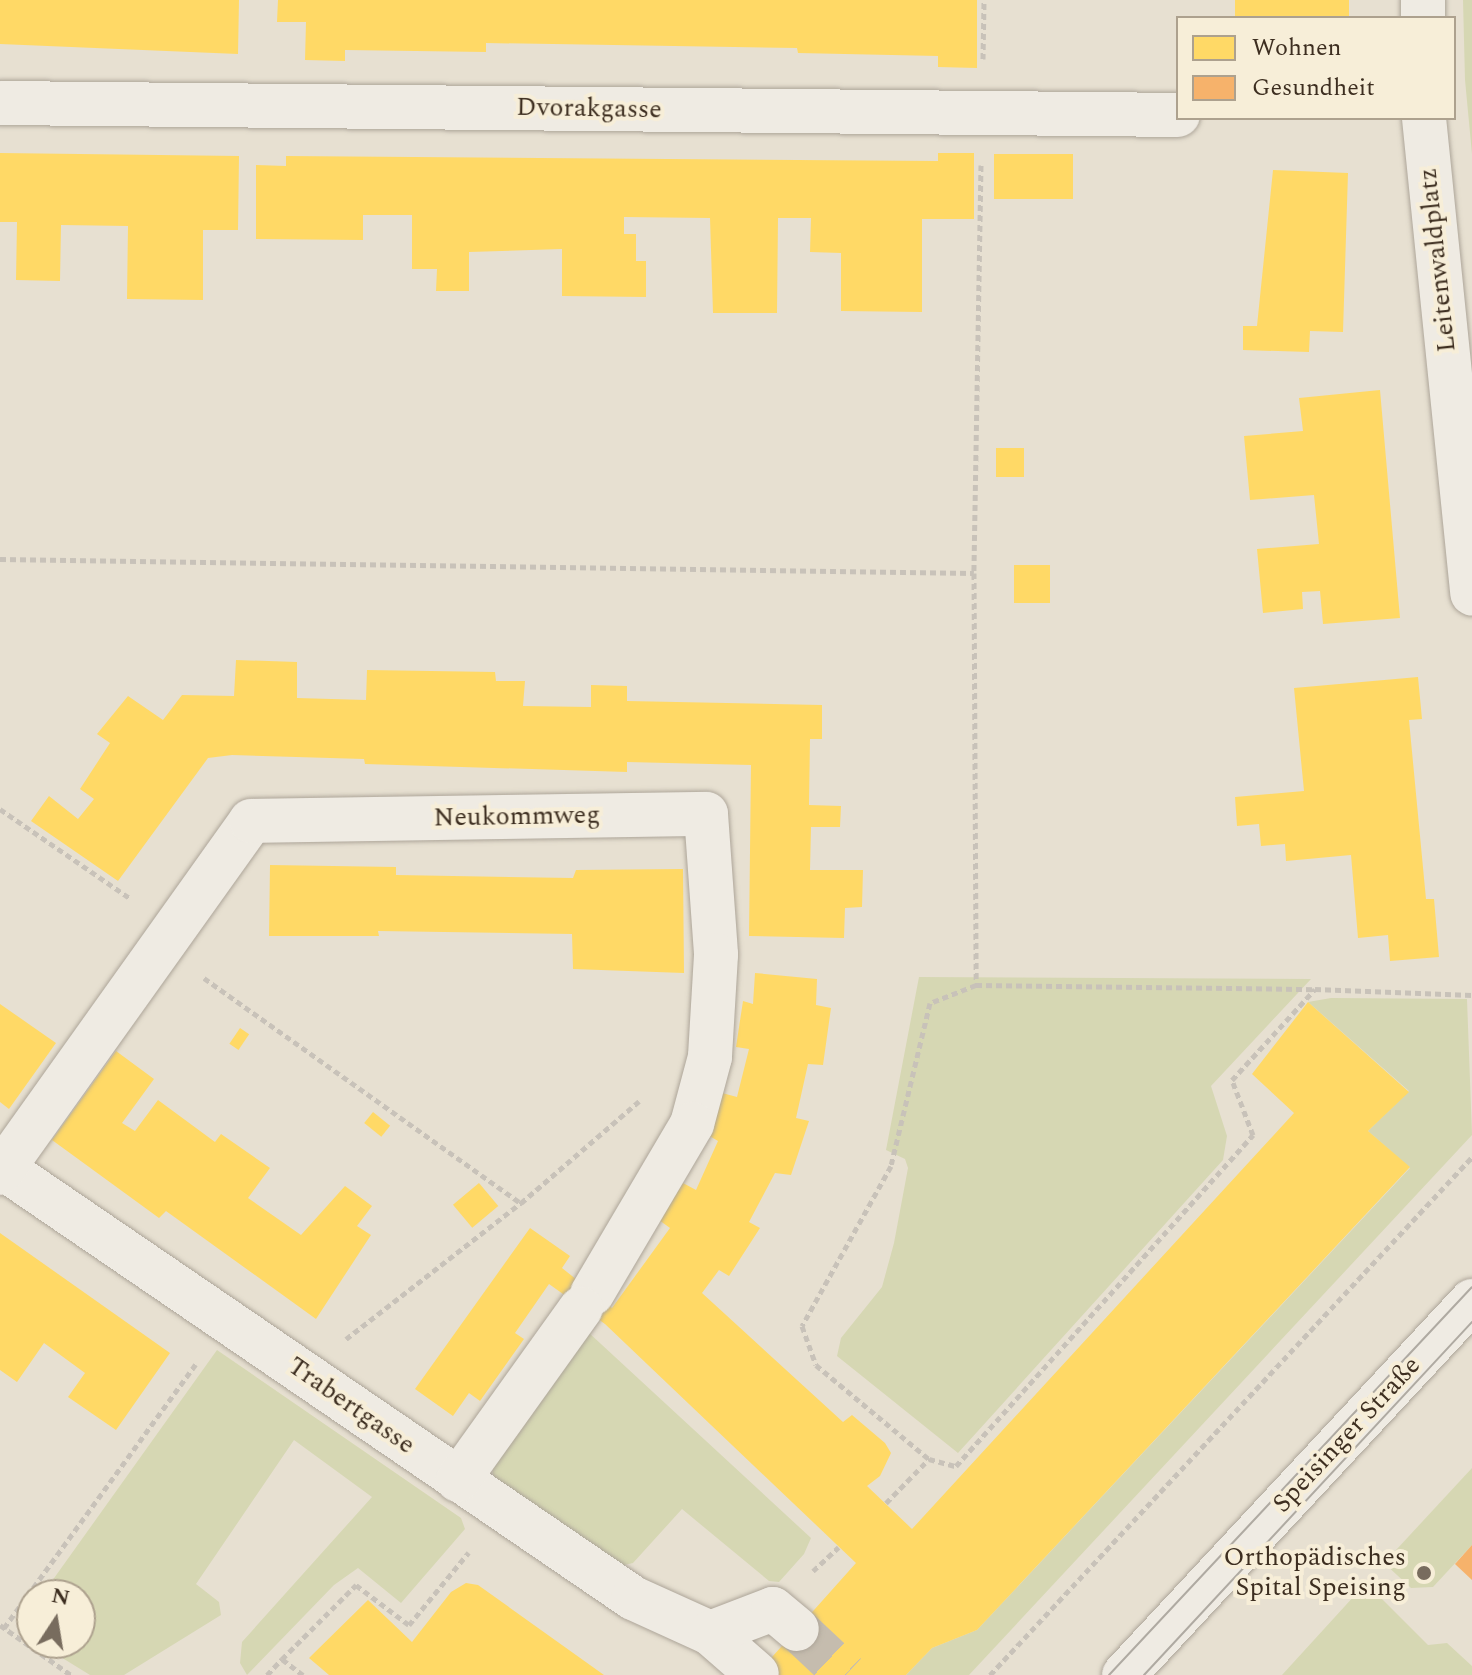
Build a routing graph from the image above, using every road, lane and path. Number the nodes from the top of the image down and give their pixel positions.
1 (984, 0) edge
2 (0, 103) edge
3 (982, 113) junction
4 (1176, 115) edge
5 (1424, 120) edge
6 (3, 559) edge
7 (0, 568) edge
8 (974, 573) junction
9 (1472, 594) edge
10 (0, 809) edge
11 (167, 938) junction
12 (976, 985) junction
13 (1315, 989) junction
14 (1472, 995) edge
15 (641, 1099) dead end
16 (1472, 1157) edge
17 (1, 1169) edge
18 (521, 1203) junction
19 (1472, 1301) edge
20 (227, 1321) junction
21 (303, 1373) junction
22 (929, 1459) junction
23 (458, 1480) junction
24 (886, 1503) dead end
25 (503, 1510) junction
26 (2, 1626) edge
27 (797, 1629) tunnel mouth
28 (710, 1633) junction
29 (282, 1659) junction
30 (757, 1674) edge
31 (71, 1675) edge
32 (267, 1675) edge
33 (303, 1675) edge
34 (990, 1675) edge
35 (1124, 1675) edge

1 - 3 path
2 - 3 street, Dvorakgasse
3 - 4 street, Dvorakgasse
3 - 8 path
5 - 9 street, Leitenwaldplatz
6 - 7 path
6 - 8 path
8 - 12 path
10 - 11 path
11 - 17 street, Neukommweg
11 - 18 path
11 - 23 street, Neukommweg
12 - 13 path
12 - 22 path
13 - 14 path
13 - 22 path
15 - 18 path
16 - 34 path
17 - 20 street, Trabertgasse
18 - 21 path
19 - 35 street, Speisinger Straße
20 - 21 street, Trabertgasse
20 - 26 path
21 - 23 street, Trabertgasse
22 - 24 path
23 - 25 street, Trabertgasse
25 - 28 street, Trabertgasse
25 - 29 path
26 - 31 path
27 - 28 street
28 - 30 street, Trabertgasse
29 - 32 path
29 - 33 path

